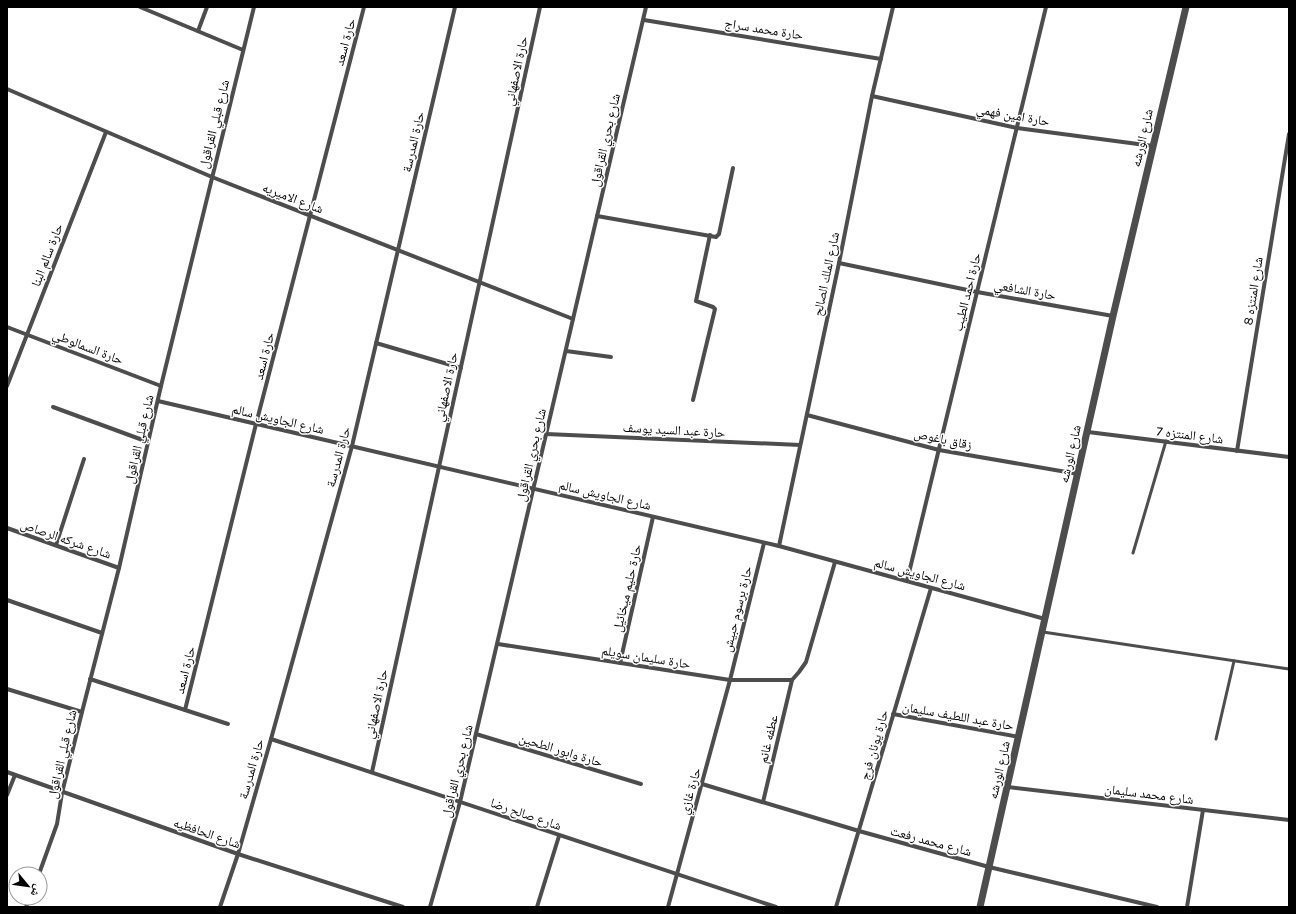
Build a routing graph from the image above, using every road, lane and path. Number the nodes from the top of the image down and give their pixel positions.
1 (140, 7) edge
2 (207, 7) edge
3 (254, 7) edge
4 (364, 7) edge
5 (455, 7) edge
6 (540, 7) edge
7 (646, 7) edge
8 (893, 7) edge
9 (1046, 7) edge
10 (1186, 7) edge
11 (644, 20) junction
12 (198, 31) junction
13 (243, 50) junction
14 (881, 59) junction
15 (7, 89) edge
16 (872, 96) junction
17 (1017, 128) junction
18 (106, 132) junction
19 (1289, 134) edge
20 (1153, 146) junction
21 (733, 168) dead end
22 (212, 177) junction
23 (310, 216) junction
24 (598, 216) junction
25 (710, 235) junction
26 (398, 250) junction
27 (839, 263) junction
28 (480, 282) junction
29 (977, 292) junction
30 (1113, 316) junction
31 (573, 319) junction
32 (7, 327) edge
33 (27, 335) junction
34 (376, 344) junction
35 (566, 351) junction
36 (611, 357) dead end
37 (461, 368) junction
38 (7, 386) edge
39 (161, 386) junction
40 (693, 400) dead end
41 (158, 401) junction
42 (53, 406) dead end
43 (806, 415) junction
44 (256, 424) junction
45 (1088, 432) junction
46 (546, 434) junction
47 (148, 442) junction
48 (1166, 442) junction
49 (800, 445) junction
50 (352, 446) junction
51 (939, 450) junction
52 (1237, 451) junction
53 (1289, 457) edge
54 (84, 459) dead end
55 (439, 466) junction
56 (1078, 474) junction
57 (534, 489) junction
58 (653, 516) junction
59 (7, 528) edge
60 (764, 543) junction
61 (56, 545) junction
62 (779, 546) junction
63 (1133, 553) dead end
64 (835, 562) junction
65 (119, 568) junction
66 (907, 581) junction
67 (931, 588) junction
68 (7, 600) edge
69 (1046, 619) junction
70 (1043, 632) junction
71 (102, 633) junction
72 (498, 644) junction
73 (1234, 661) junction
74 (620, 663) junction
75 (1289, 669) edge
76 (90, 679) junction
77 (730, 680) junction
78 (792, 680) junction
79 (7, 689) edge
80 (185, 710) junction
81 (82, 712) junction
82 (893, 714) junction
83 (228, 724) dead end
84 (476, 734) junction
85 (1019, 737) junction
86 (271, 739) junction
87 (1216, 739) dead end
88 (7, 772) edge
89 (372, 772) junction
90 (15, 775) junction
91 (641, 784) dead end
92 (702, 784) junction
93 (1008, 787) junction
94 (62, 793) junction
95 (7, 795) edge
96 (460, 802) junction
97 (763, 802) junction
98 (1204, 810) junction
99 (1289, 820) edge
100 (859, 831) junction
101 (559, 836) junction
102 (238, 854) junction
103 (42, 866) edge
104 (989, 867) junction
105 (676, 873) junction
106 (220, 907) edge
107 (403, 907) edge
108 (430, 907) edge
109 (537, 907) edge
110 (668, 907) edge
111 (776, 907) edge
112 (836, 907) edge
113 (980, 907) edge
114 (1157, 907) edge
115 (1187, 907) edge

1 - 12 street
2 - 12 street
3 - 13 street, شارع قبلي القراقول
4 - 23 street, حارة اسعد
5 - 26 street, حارة المدرسة
6 - 28 street, حارة الاصفهاني
7 - 11 street, شارع بحري القراقول
8 - 14 street, شارع الملك الصالح
9 - 17 street, حارة احمد الطيب
10 - 20 street, شارع الورشه
11 - 14 street, حارة محمد سراج
11 - 24 street, شارع بحري القراقول
12 - 13 street
13 - 22 street, شارع قبلي القراقول
14 - 16 street, شارع الملك الصالح
15 - 18 street, شارع الاميريه
16 - 17 street, حارة امين فهمي
16 - 27 street, شارع الملك الصالح
17 - 20 street, حارة امين فهمي
17 - 29 street, حارة احمد الطيب
18 - 22 street, شارع الاميريه
18 - 33 street, حارة سالم البنا
19 - 52 street, شارع المنتزه 8
20 - 30 street, شارع الورشه
21 - 25 street
22 - 23 street, شارع الاميريه
22 - 39 street, شارع قبلي القراقول
23 - 26 street, شارع الاميريه
23 - 44 street, حارة اسعد
24 - 25 street
24 - 31 street, شارع بحري القراقول
25 - 40 street
26 - 28 street, شارع الاميريه
26 - 34 street, حارة المدرسة
27 - 29 street, حارة الشافعي
27 - 43 street, شارع الملك الصالح
28 - 31 street, شارع الاميريه
28 - 37 street, حارة الاصفهاني
29 - 30 street, حارة الشافعي
29 - 51 street, حارة احمد الطيب
30 - 45 street, شارع الورشه
31 - 35 street, شارع بحري القراقول
32 - 33 street, حارة السمالوطي
33 - 38 street, حارة سالم البنا
33 - 39 street, حارة السمالوطي
34 - 37 street
34 - 50 street, حارة المدرسة
35 - 36 street
35 - 46 street, شارع بحري القراقول
37 - 55 street, حارة الاصفهاني
39 - 41 street, شارع قبلي القراقول
41 - 44 street, شارع الجاويش سالم
41 - 47 street, شارع قبلي القراقول
42 - 47 street
43 - 49 street, شارع الملك الصالح
43 - 51 street, زقاق باغوص
44 - 50 street, شارع الجاويش سالم
44 - 80 street, حارة اسعد
45 - 48 street, شارع المنتزه 7
45 - 56 street, شارع الورشه
46 - 49 street, حارة عبد السيد يوسف
46 - 57 street, شارع بحري القراقول
47 - 65 street, شارع قبلي القراقول
48 - 52 street, شارع المنتزه 7
48 - 63 lane
49 - 62 street, شارع الملك الصالح
50 - 55 street, شارع الجاويش سالم
50 - 86 street, حارة المدرسة
51 - 56 street, زقاق باغوص
51 - 66 street, حارة احمد الطيب
52 - 53 street, شارع المنتزه 7
54 - 61 street
55 - 57 street, شارع الجاويش سالم
55 - 89 street, حارة الاصفهاني
56 - 69 street, شارع الورشه
57 - 58 street, شارع الجاويش سالم
57 - 72 street, شارع بحري القراقول
58 - 60 street, شارع الجاويش سالم
58 - 74 street, حارة حليم ميخائيل
59 - 61 street, شارع شركه الرصاص
60 - 62 street, شارع الجاويش سالم
60 - 77 street, حارة برسوم حبيش
61 - 65 street, شارع شركه الرصاص
62 - 64 street, شارع الجاويش سالم
64 - 66 street, شارع الجاويش سالم
64 - 78 street
65 - 71 street, شارع قبلي القراقول
66 - 67 street, شارع الجاويش سالم
67 - 69 street, شارع الجاويش سالم
67 - 82 street, حارة يونان فرج
68 - 71 street
69 - 70 street, شارع الورشه
70 - 73 lane
70 - 85 street, شارع الورشه
71 - 76 street, شارع قبلي القراقول
72 - 74 street, حارة سليمان سويلم
72 - 84 street, شارع بحري القراقول
73 - 75 lane
73 - 87 lane
74 - 77 street, حارة سليمان سويلم
76 - 80 street
76 - 81 street, شارع قبلي القراقول
77 - 78 street, حارة سليمان سويلم
77 - 92 street, حارة غازي
78 - 97 street, عطفه غانم
79 - 81 street
80 - 83 street
81 - 94 street, شارع قبلي القراقول
82 - 85 street, حارة عبد اللطيف سليمان
82 - 100 street, حارة يونان فرج
84 - 91 street, حارة وابور الطحين
84 - 96 street, شارع بحري القراقول
85 - 93 street, شارع الورشه
86 - 89 street, شارع صالح رضا
86 - 102 street, حارة المدرسة
88 - 90 street, شارع الحافظيه
89 - 96 street, شارع صالح رضا
90 - 94 street, شارع الحافظيه
90 - 95 street
92 - 97 street, شارع محمد رفعت
92 - 105 street, حارة غازي
93 - 98 street, شارع محمد سليمان
93 - 104 street, شارع الورشه
94 - 102 street, شارع الحافظيه
94 - 103 street, شارع قبلي القراقول
96 - 101 street, شارع صالح رضا
96 - 108 street, شارع بحري القراقول
97 - 100 street, شارع محمد رفعت
98 - 99 street, شارع محمد سليمان
98 - 115 street
100 - 104 street, شارع محمد رفعت
100 - 112 street, حارة يونان فرج
101 - 105 street, شارع صالح رضا
101 - 109 street
102 - 106 street, حارة المدرسة
102 - 107 street, شارع الحافظيه
104 - 113 street, شارع الورشه
104 - 114 street, شارع محمد رفعت
105 - 110 street, حارة غازي
105 - 111 street, شارع صالح رضا

